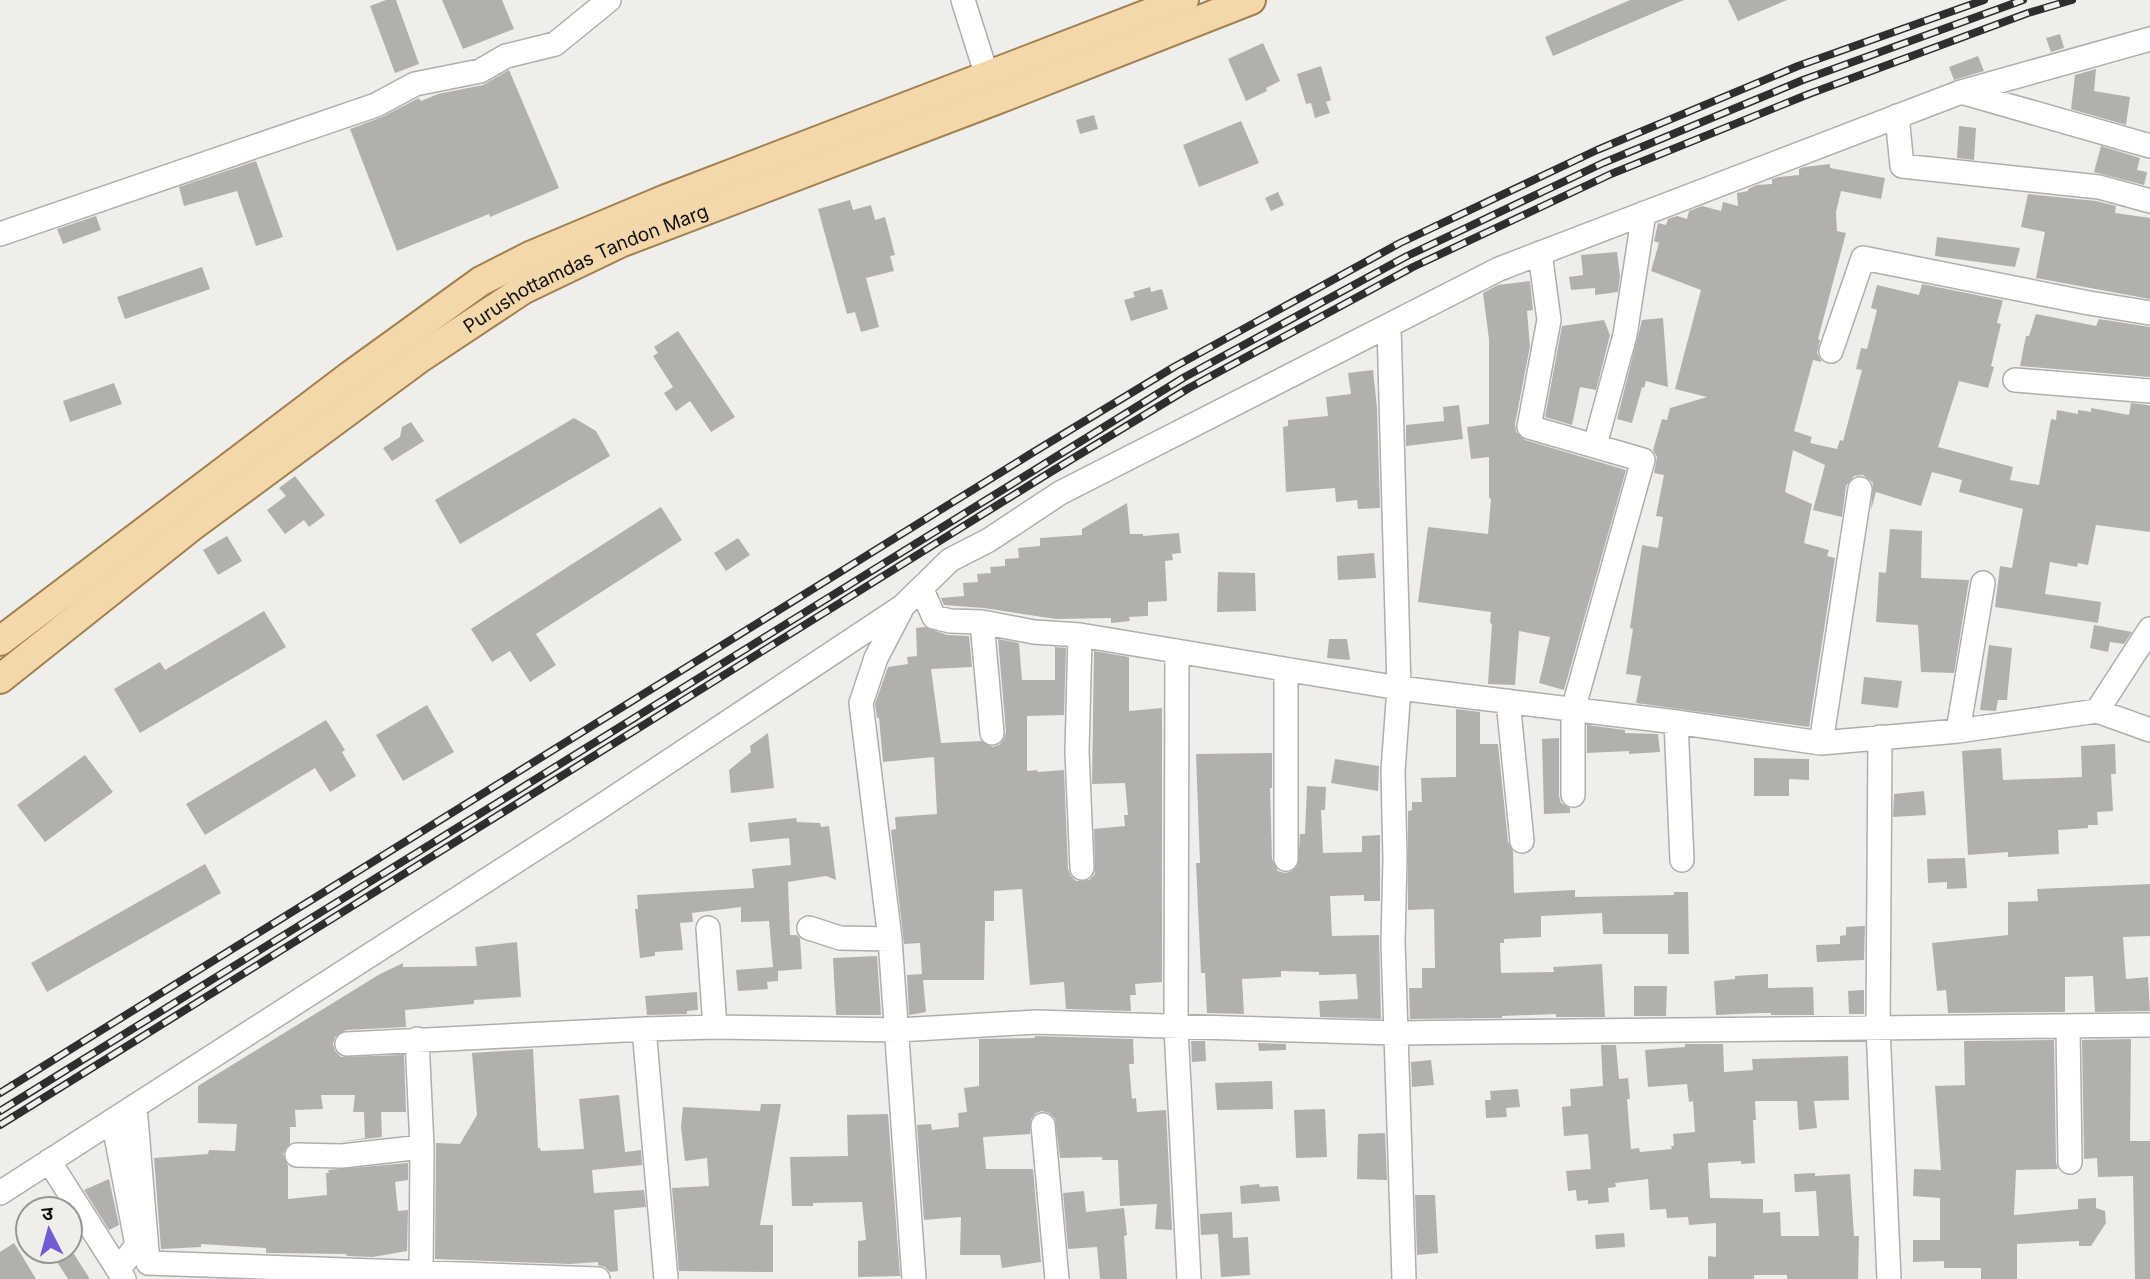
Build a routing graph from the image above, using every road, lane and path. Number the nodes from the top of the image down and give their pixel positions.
1 (609, 0) edge
2 (964, 0) edge
3 (1184, 0) edge
4 (1251, 0) edge
5 (2150, 39) edge
6 (987, 76) junction
7 (1961, 92) junction
8 (1897, 116) junction
9 (2150, 146) edge
10 (2150, 201) edge
11 (1644, 212) junction
12 (0, 234) edge
13 (1540, 253) junction
14 (2150, 313) edge
15 (1389, 326) junction
16 (1831, 351) dead end
17 (2015, 380) dead end
18 (2150, 391) edge
19 (1595, 445) junction
20 (1860, 489) dead end
21 (1983, 583) dead end
22 (922, 590) junction
23 (903, 606) junction
24 (982, 622) junction
25 (2150, 629) edge
26 (1080, 635) junction
27 (0, 641) edge
28 (1177, 651) junction
29 (2, 668) edge
30 (1286, 671) junction
31 (1399, 688) junction
32 (1508, 701) junction
33 (1573, 710) junction
34 (2097, 710) junction
35 (1676, 722) junction
36 (1958, 730) junction
37 (2150, 730) edge
38 (992, 733) dead end
39 (1880, 737) junction
40 (1821, 743) junction
41 (1573, 795) dead end
42 (1522, 841) dead end
43 (1286, 859) dead end
44 (1682, 860) dead end
45 (1082, 868) dead end
46 (708, 928) dead end
47 (809, 928) dead end
48 (890, 939) junction
49 (2150, 1025) edge
50 (715, 1027) junction
51 (1176, 1028) junction
52 (1878, 1028) junction
53 (2068, 1028) junction
54 (644, 1029) junction
55 (898, 1030) junction
56 (1394, 1034) junction
57 (417, 1039) junction
58 (347, 1044) dead end
59 (135, 1106) junction
60 (113, 1120) junction
61 (1043, 1125) dead end
62 (422, 1147) junction
63 (297, 1155) dead end
64 (49, 1161) junction
65 (2070, 1162) dead end
66 (0, 1193) edge
67 (158, 1271) edge
68 (121, 1274) edge
69 (421, 1276) edge
70 (494, 1277) edge
71 (598, 1279) edge
72 (666, 1279) edge
73 (914, 1279) edge
74 (1057, 1279) edge
75 (1189, 1279) edge
76 (1404, 1279) edge
77 (1889, 1279) edge

1 - 12 street
2 - 6 street
3 - 6 main road
4 - 29 main road, Purushottamdas Tandon Marg
5 - 7 street
6 - 27 main road
7 - 8 street
7 - 9 street
8 - 10 street
8 - 11 street
11 - 13 street
11 - 19 street
13 - 15 street
13 - 19 street
14 - 16 street
15 - 22 street
15 - 31 street
17 - 18 street
19 - 33 street
20 - 40 street
21 - 36 street
22 - 23 street
22 - 24 street
23 - 48 street
23 - 59 street
24 - 26 street
24 - 38 street
25 - 34 street
26 - 28 street
26 - 45 street
28 - 30 street
28 - 51 street
30 - 31 street
30 - 43 street
31 - 32 street
31 - 56 street
32 - 33 street
32 - 42 street
33 - 35 street
33 - 41 street
34 - 36 street
34 - 37 street
35 - 40 street
35 - 44 street
36 - 39 street
39 - 40 street
39 - 52 street
46 - 50 street
47 - 48 street
48 - 55 street
49 - 53 street
50 - 54 street
50 - 55 street
51 - 55 street
51 - 56 street
51 - 75 street
52 - 53 street
52 - 56 street
52 - 77 street
53 - 65 street
54 - 57 street
54 - 72 street
55 - 73 street
56 - 76 street
57 - 58 street
57 - 62 street
59 - 60 street
59 - 67 street
60 - 64 street
60 - 68 street
61 - 74 street
62 - 63 street
62 - 69 street
64 - 66 street
64 - 68 street
67 - 69 street
69 - 70 street
70 - 71 street

